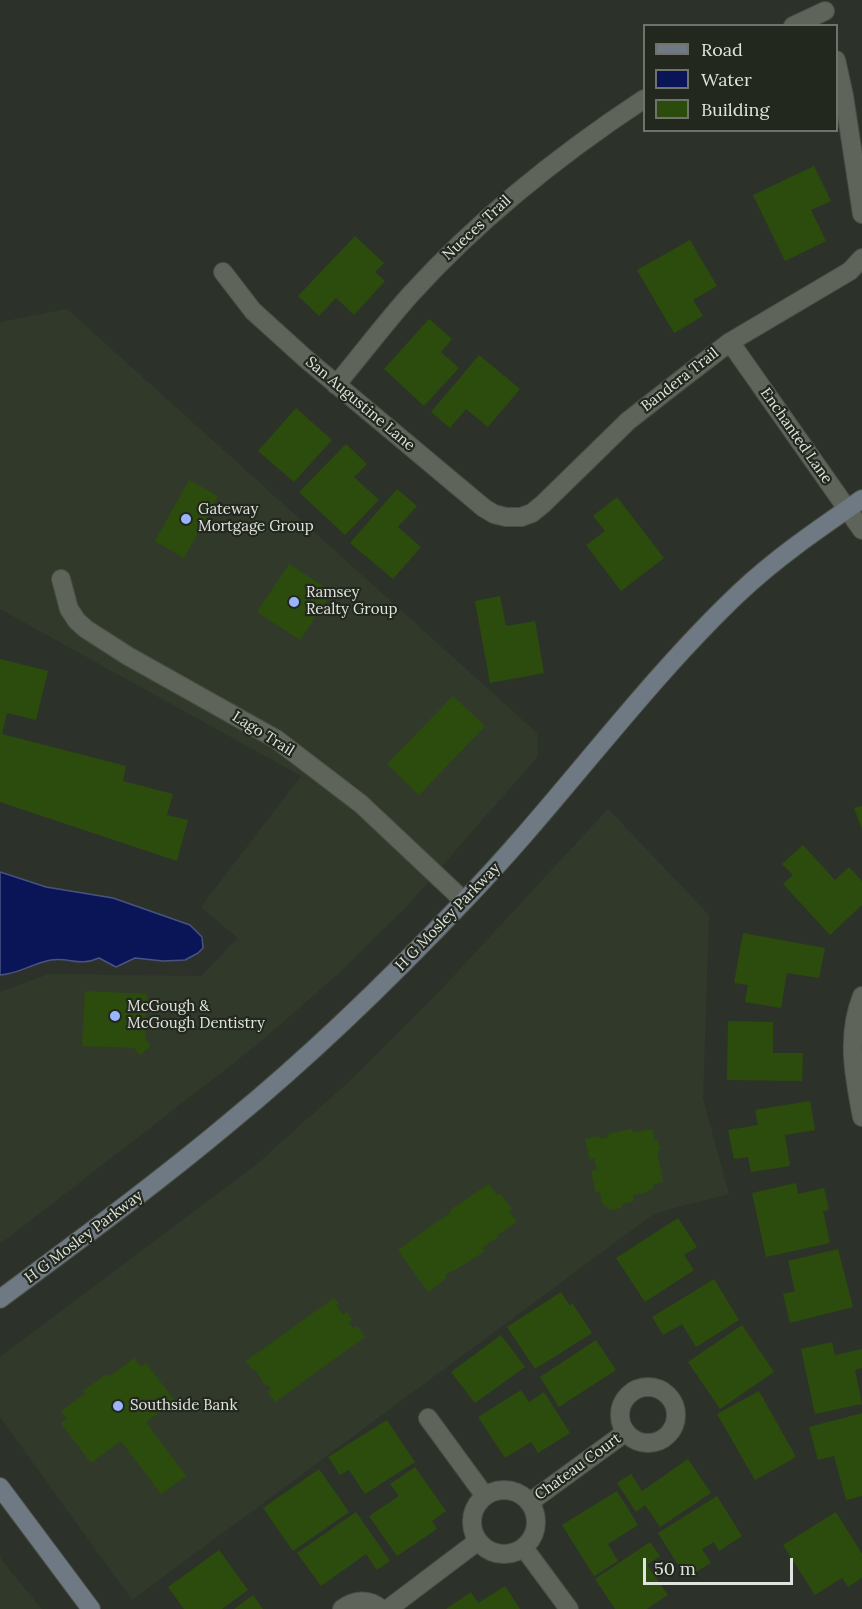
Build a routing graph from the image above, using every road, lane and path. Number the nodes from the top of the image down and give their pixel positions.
1 (825, 12) edge
2 (798, 24) edge
3 (838, 65) edge
4 (643, 100) edge
5 (862, 214) edge
6 (862, 258) edge
7 (223, 272) dead end
8 (730, 342) junction
9 (336, 386) junction
10 (862, 499) edge
11 (847, 510) junction
12 (512, 517) joint
13 (862, 530) edge
14 (61, 579) dead end
15 (464, 902) junction
16 (862, 996) edge
17 (862, 1117) edge
18 (0, 1299) edge
19 (428, 1418) dead end
20 (626, 1432) dead end
21 (0, 1487) edge
22 (485, 1496) junction
23 (530, 1502) junction
24 (478, 1541) junction
25 (524, 1548) junction
26 (91, 1609) edge
27 (342, 1609) edge
28 (381, 1609) edge
29 (388, 1609) edge
30 (569, 1609) edge

1 - 2 street
3 - 5 street
4 - 9 street, Nueces Trail
6 - 8 street, Bandera Trail
7 - 9 street, San Augustine Lane
8 - 11 street, Enchanted Lane
8 - 12 street, Bandera Trail
9 - 12 street, San Augustine Lane
10 - 11 main road, H G Mosley Parkway
11 - 13 street, Enchanted Lane
11 - 15 main road, H G Mosley Parkway
14 - 15 street, Lago Trail
15 - 18 main road, H G Mosley Parkway
16 - 17 street
19 - 22 street
20 - 23 street, Chateau Court
21 - 26 main road
22 - 23 street, Chateau Court
22 - 24 street
23 - 25 street, Chateau Court
24 - 25 street
24 - 29 street
25 - 30 street
27 - 28 street

